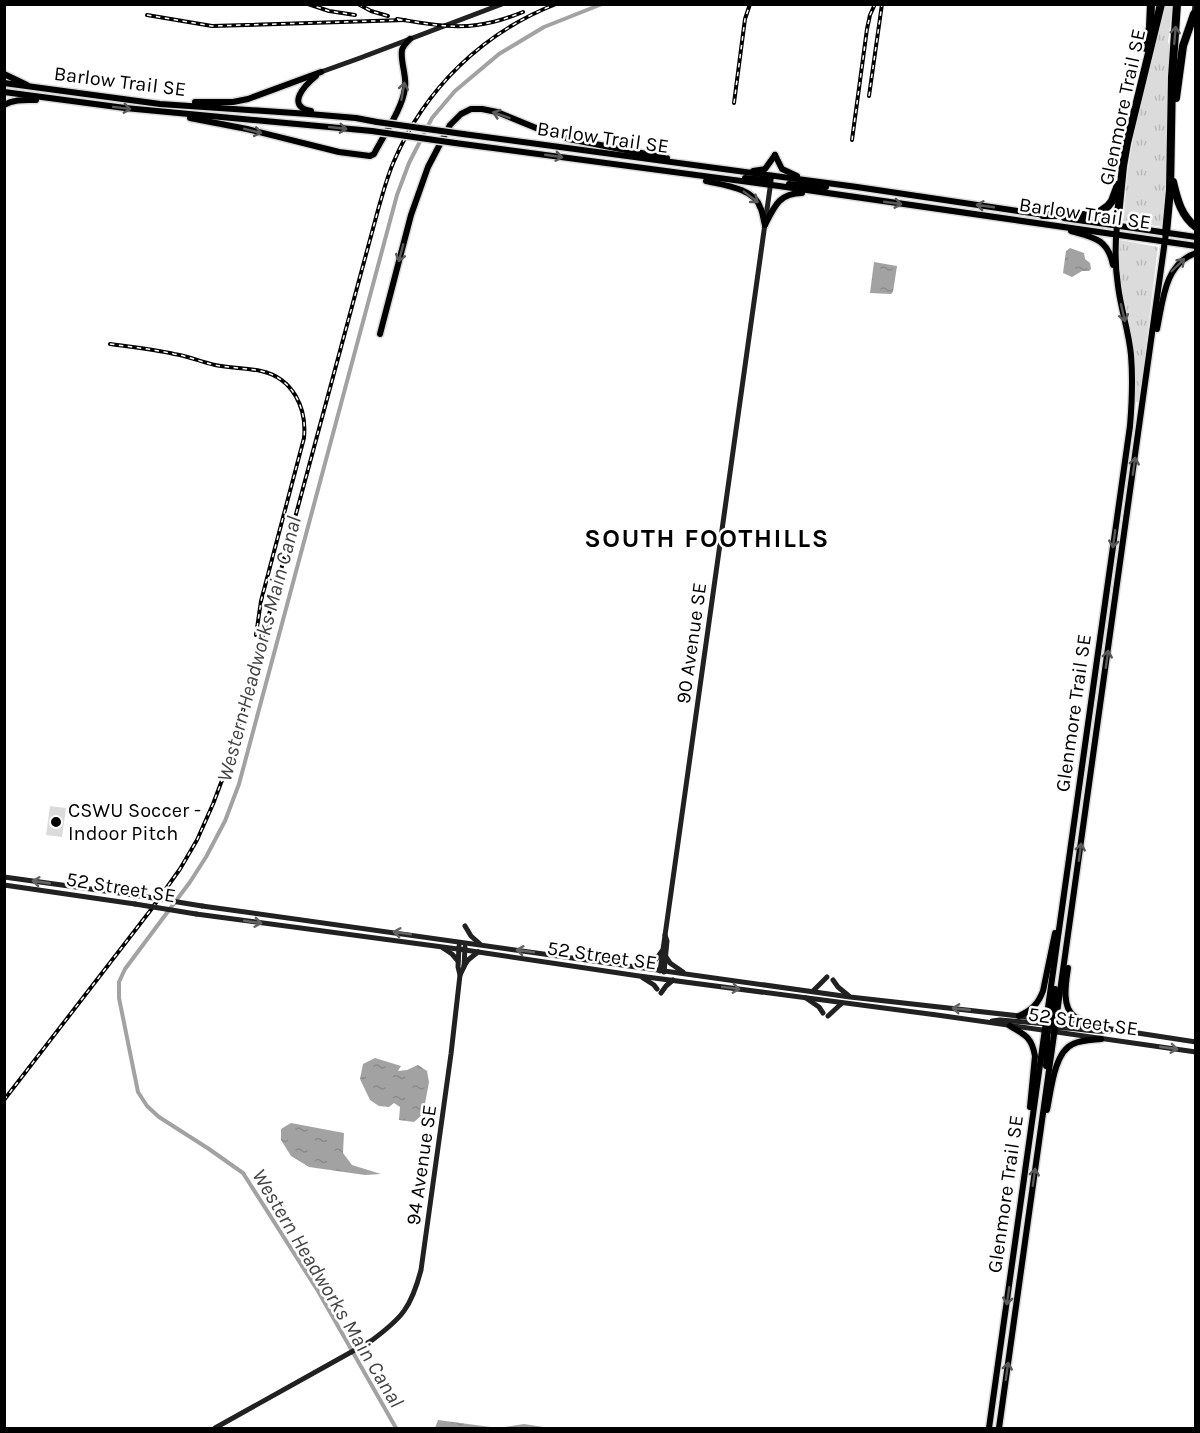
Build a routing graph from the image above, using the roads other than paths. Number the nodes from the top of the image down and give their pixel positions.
1 (502, 4) edge
2 (1151, 4) edge
3 (1161, 4) edge
4 (1178, 4) edge
5 (1196, 4) edge
6 (1194, 14) joint
7 (410, 39) junction
8 (321, 72) junction
9 (4, 74) edge
10 (4, 83) edge
11 (30, 87) junction
12 (4, 92) edge
13 (118, 99) junction
14 (69, 101) junction
15 (4, 105) edge
16 (175, 114) junction
17 (342, 117) junction
18 (1132, 123) junction
19 (1171, 135) junction
20 (700, 166) junction
21 (1123, 166) junction
22 (1170, 171) junction
23 (740, 172) junction
24 (680, 173) junction
25 (772, 176) junction
26 (723, 180) junction
27 (815, 181) junction
28 (770, 185) junction
29 (857, 187) junction
30 (835, 195) junction
31 (1043, 215) junction
32 (1047, 224) junction
33 (765, 225) junction
34 (1117, 225) junction
35 (1196, 227) edge
36 (1153, 231) junction
37 (1166, 232) junction
38 (1116, 234) junction
39 (1196, 237) edge
40 (1163, 242) junction
41 (1196, 246) edge
42 (1196, 253) edge
43 (1117, 285) junction
44 (380, 334) dead end
45 (1149, 359) junction
46 (4, 877) edge
47 (4, 885) edge
48 (1064, 891) junction
49 (1072, 910) junction
50 (465, 926) dead end
51 (665, 935) junction
52 (462, 942) junction
53 (481, 945) junction
54 (441, 947) junction
55 (462, 949) junction
56 (662, 949) junction
57 (478, 952) junction
58 (666, 957) junction
59 (458, 961) junction
60 (464, 967) junction
61 (645, 968) junction
62 (662, 970) junction
63 (686, 974) junction
64 (460, 975) junction
65 (639, 976) junction
66 (661, 979) junction
67 (673, 980) junction
68 (813, 991) junction
69 (805, 997) junction
70 (850, 997) junction
71 (842, 1003) junction
72 (1019, 1016) junction
73 (984, 1022) junction
74 (1010, 1026) junction
75 (1050, 1026) junction
76 (1107, 1028) junction
77 (1117, 1030) junction
78 (1101, 1039) junction
79 (1196, 1042) edge
80 (1196, 1052) edge
81 (1040, 1133) junction
82 (1028, 1155) junction
83 (215, 1428) edge
84 (990, 1428) edge
85 (999, 1428) edge

1 - 7 main road
2 - 18 highway
3 - 18 highway, Glenmore Trail SE
19 -> 4 highway, Glenmore Trail SE
5 - 6 main road
6 - 19 highway
7 - 8 main road
16 -> 7 main road
8 - 13 main road
8 - 17 main road
9 - 11 main road
10 - 11 main road, Barlow Trail SE
11 - 13 main road, Barlow Trail SE
12 - 14 main road, Barlow Trail SE
13 - 17 main road, Barlow Trail SE
14 - 15 main road
14 -> 16 main road, Barlow Trail SE
16 -> 24 main road, Barlow Trail SE, bridge
17 - 20 main road, Barlow Trail SE, bridge
18 - 21 highway, Glenmore Trail SE
19 - 22 highway, Glenmore Trail SE
20 - 23 main road, Barlow Trail SE
20 -> 44 main road
21 - 31 highway
21 - 34 highway, Glenmore Trail SE
22 - 35 highway
22 - 37 highway, Glenmore Trail SE
23 - 25 main road, Barlow Trail SE
23 - 27 main road
24 - 26 main road, Barlow Trail SE
24 -> 33 main road
25 - 26 main road
25 - 27 main road, Barlow Trail SE
25 - 28 main road, 90 Avenue SE
26 - 28 main road, Barlow Trail SE
27 - 29 main road, Barlow Trail SE
28 - 29 main road
28 - 30 main road, Barlow Trail SE
28 - 33 main road, 90 Avenue SE
31 -> 29 main road, Barlow Trail SE
30 -> 32 main road, Barlow Trail SE
30 - 33 main road
31 - 34 main road, Barlow Trail SE
32 - 38 main road, Barlow Trail SE
32 - 43 main road
33 - 51 main road, 90 Avenue SE
34 - 36 main road, Barlow Trail SE
34 - 38 main road, Glenmore Trail SE
36 - 37 main road, Barlow Trail SE
36 - 40 main road
37 - 39 main road, Barlow Trail SE
37 - 40 main road, Glenmore Trail SE
38 - 40 main road, Barlow Trail SE
38 - 43 main road, Glenmore Trail SE
40 - 41 main road, Barlow Trail SE
40 - 45 main road, Glenmore Trail SE
45 -> 42 main road
43 -> 48 main road, Glenmore Trail SE
49 -> 45 main road, Glenmore Trail SE
52 -> 46 main road, 52 Street SE, bridge
47 -> 54 main road, 52 Street SE, bridge
48 - 72 main road
48 - 75 main road, Glenmore Trail SE
49 - 75 main road, Glenmore Trail SE
49 - 76 main road
50 - 53 main road
51 - 56 main road, 90 Avenue SE
51 - 58 main road, 90 Avenue SE
52 - 53 main road, 52 Street SE
52 - 55 main road, 94 Avenue SE
61 -> 53 main road, 52 Street SE
54 - 55 main road, 52 Street SE
54 - 59 main road
55 - 57 main road, 52 Street SE
55 - 59 main road, 94 Avenue SE
55 - 60 main road, 94 Avenue SE
56 - 61 main road
56 - 62 main road, 90 Avenue SE
57 - 60 main road
57 - 65 main road, 52 Street SE
58 - 62 main road, 90 Avenue SE
58 - 63 main road
59 - 64 main road, 94 Avenue SE
60 - 64 main road, 94 Avenue SE
61 - 62 main road, 52 Street SE
62 - 63 main road, 52 Street SE
62 - 66 main road, 90 Avenue SE
63 - 68 main road, 52 Street SE
64 - 83 main road, 94 Avenue SE
65 - 66 main road, 52 Street SE
65 - 67 main road
66 - 67 main road, 52 Street SE
67 -> 69 main road, 52 Street SE
68 - 70 main road, 52 Street SE
68 - 70 main road
69 - 71 main road, 52 Street SE
69 - 71 main road
72 -> 70 main road, 52 Street SE
71 - 73 main road, 52 Street SE
72 - 75 main road, 52 Street SE
73 - 74 main road, 52 Street SE
73 - 75 main road
74 - 75 main road, 52 Street SE
74 - 82 main road
75 - 76 main road, 52 Street SE
75 - 77 main road
75 - 78 main road, 52 Street SE
75 - 81 main road, Glenmore Trail SE
75 - 82 main road, Glenmore Trail SE
76 - 77 main road, 52 Street SE
77 - 79 main road, 52 Street SE
78 -> 80 main road, 52 Street SE
78 - 81 main road
85 -> 81 main road, Glenmore Trail SE
82 -> 84 main road, Glenmore Trail SE

